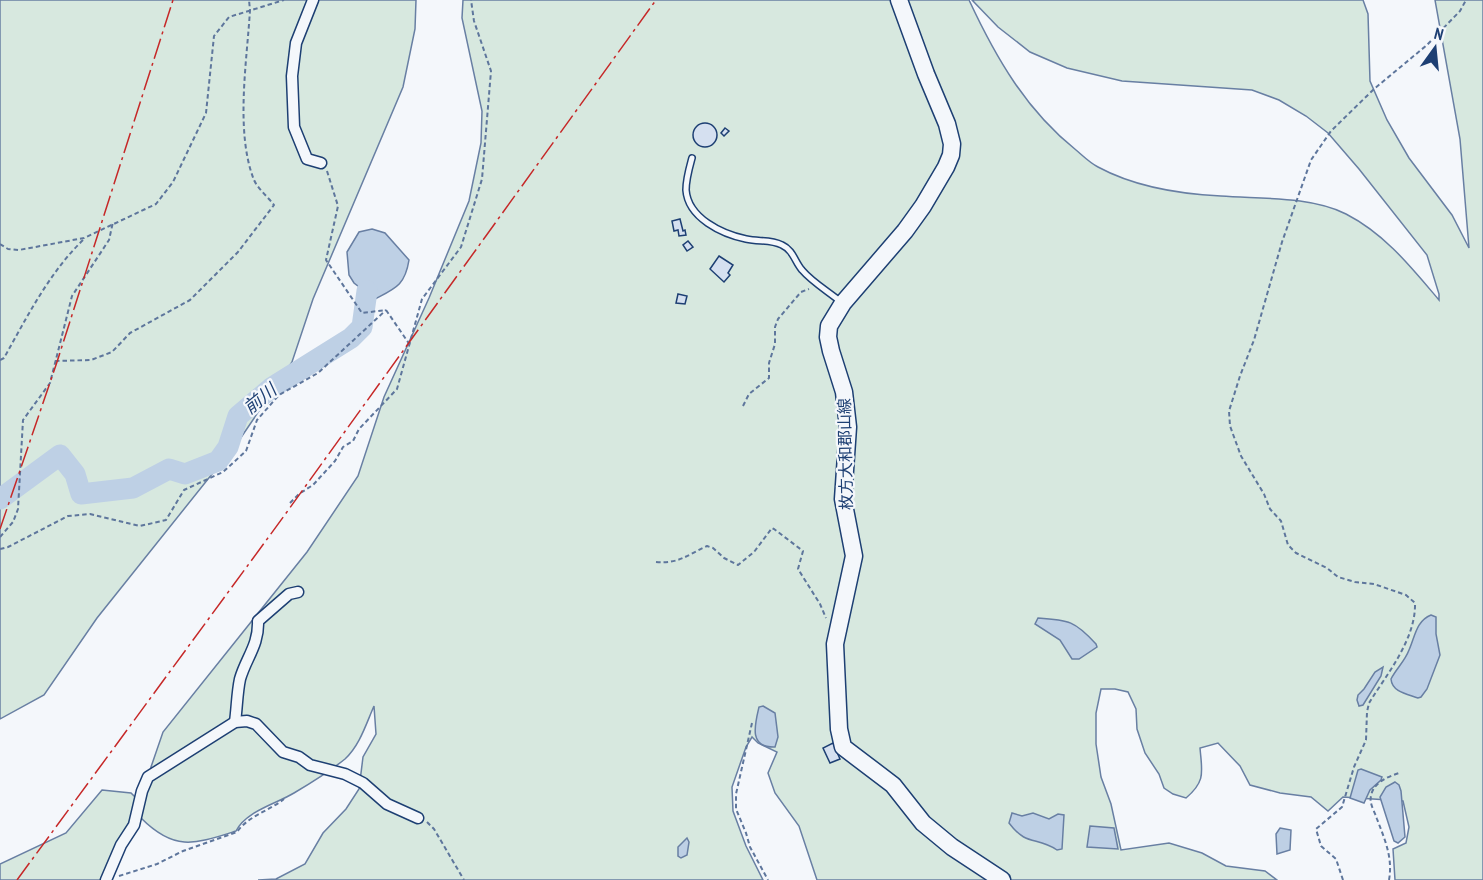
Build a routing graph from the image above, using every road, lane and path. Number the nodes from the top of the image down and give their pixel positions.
1 (249, 0) edge
2 (284, 0) edge
3 (313, 0) edge
4 (471, 0) edge
5 (899, 0) edge
6 (1466, 0) edge
7 (250, 10) junction
8 (692, 158) dead end
9 (321, 163) joint
10 (114, 222) junction
11 (84, 238) junction
12 (0, 244) edge
13 (815, 293) dead end
14 (843, 303) junction
15 (386, 310) junction
16 (411, 345) junction
17 (0, 360) edge
18 (55, 361) junction
19 (743, 406) dead end
20 (290, 503) dead end
21 (0, 537) edge
22 (0, 549) edge
23 (656, 562) dead end
24 (298, 592) dead end
25 (836, 640) junction
26 (236, 722) junction
27 (752, 723) dead end
28 (1399, 772) dead end
29 (284, 799) dead end
30 (418, 818) joint
31 (106, 880) edge
32 (112, 880) edge
33 (464, 880) edge
34 (768, 880) edge
35 (1002, 880) edge
36 (1343, 880) edge
37 (1389, 880) edge

1 - 7 path
2 - 7 path
3 - 9 street
4 - 16 path
5 - 14 main road, 枚方大和郡山線
6 - 36 path
7 - 10 path
7 - 18 path
8 - 14 lane
9 - 15 path
10 - 11 path
10 - 18 path
11 - 12 path
11 - 17 path
13 - 19 path
14 - 25 main road, 枚方大和郡山線
15 - 16 path
15 - 22 path
16 - 20 path
18 - 21 path
23 - 25 path
24 - 26 street
25 - 35 main road, 枚方大和郡山線
26 - 30 street
26 - 31 street
27 - 34 path
28 - 37 path
29 - 32 path
30 - 33 path

